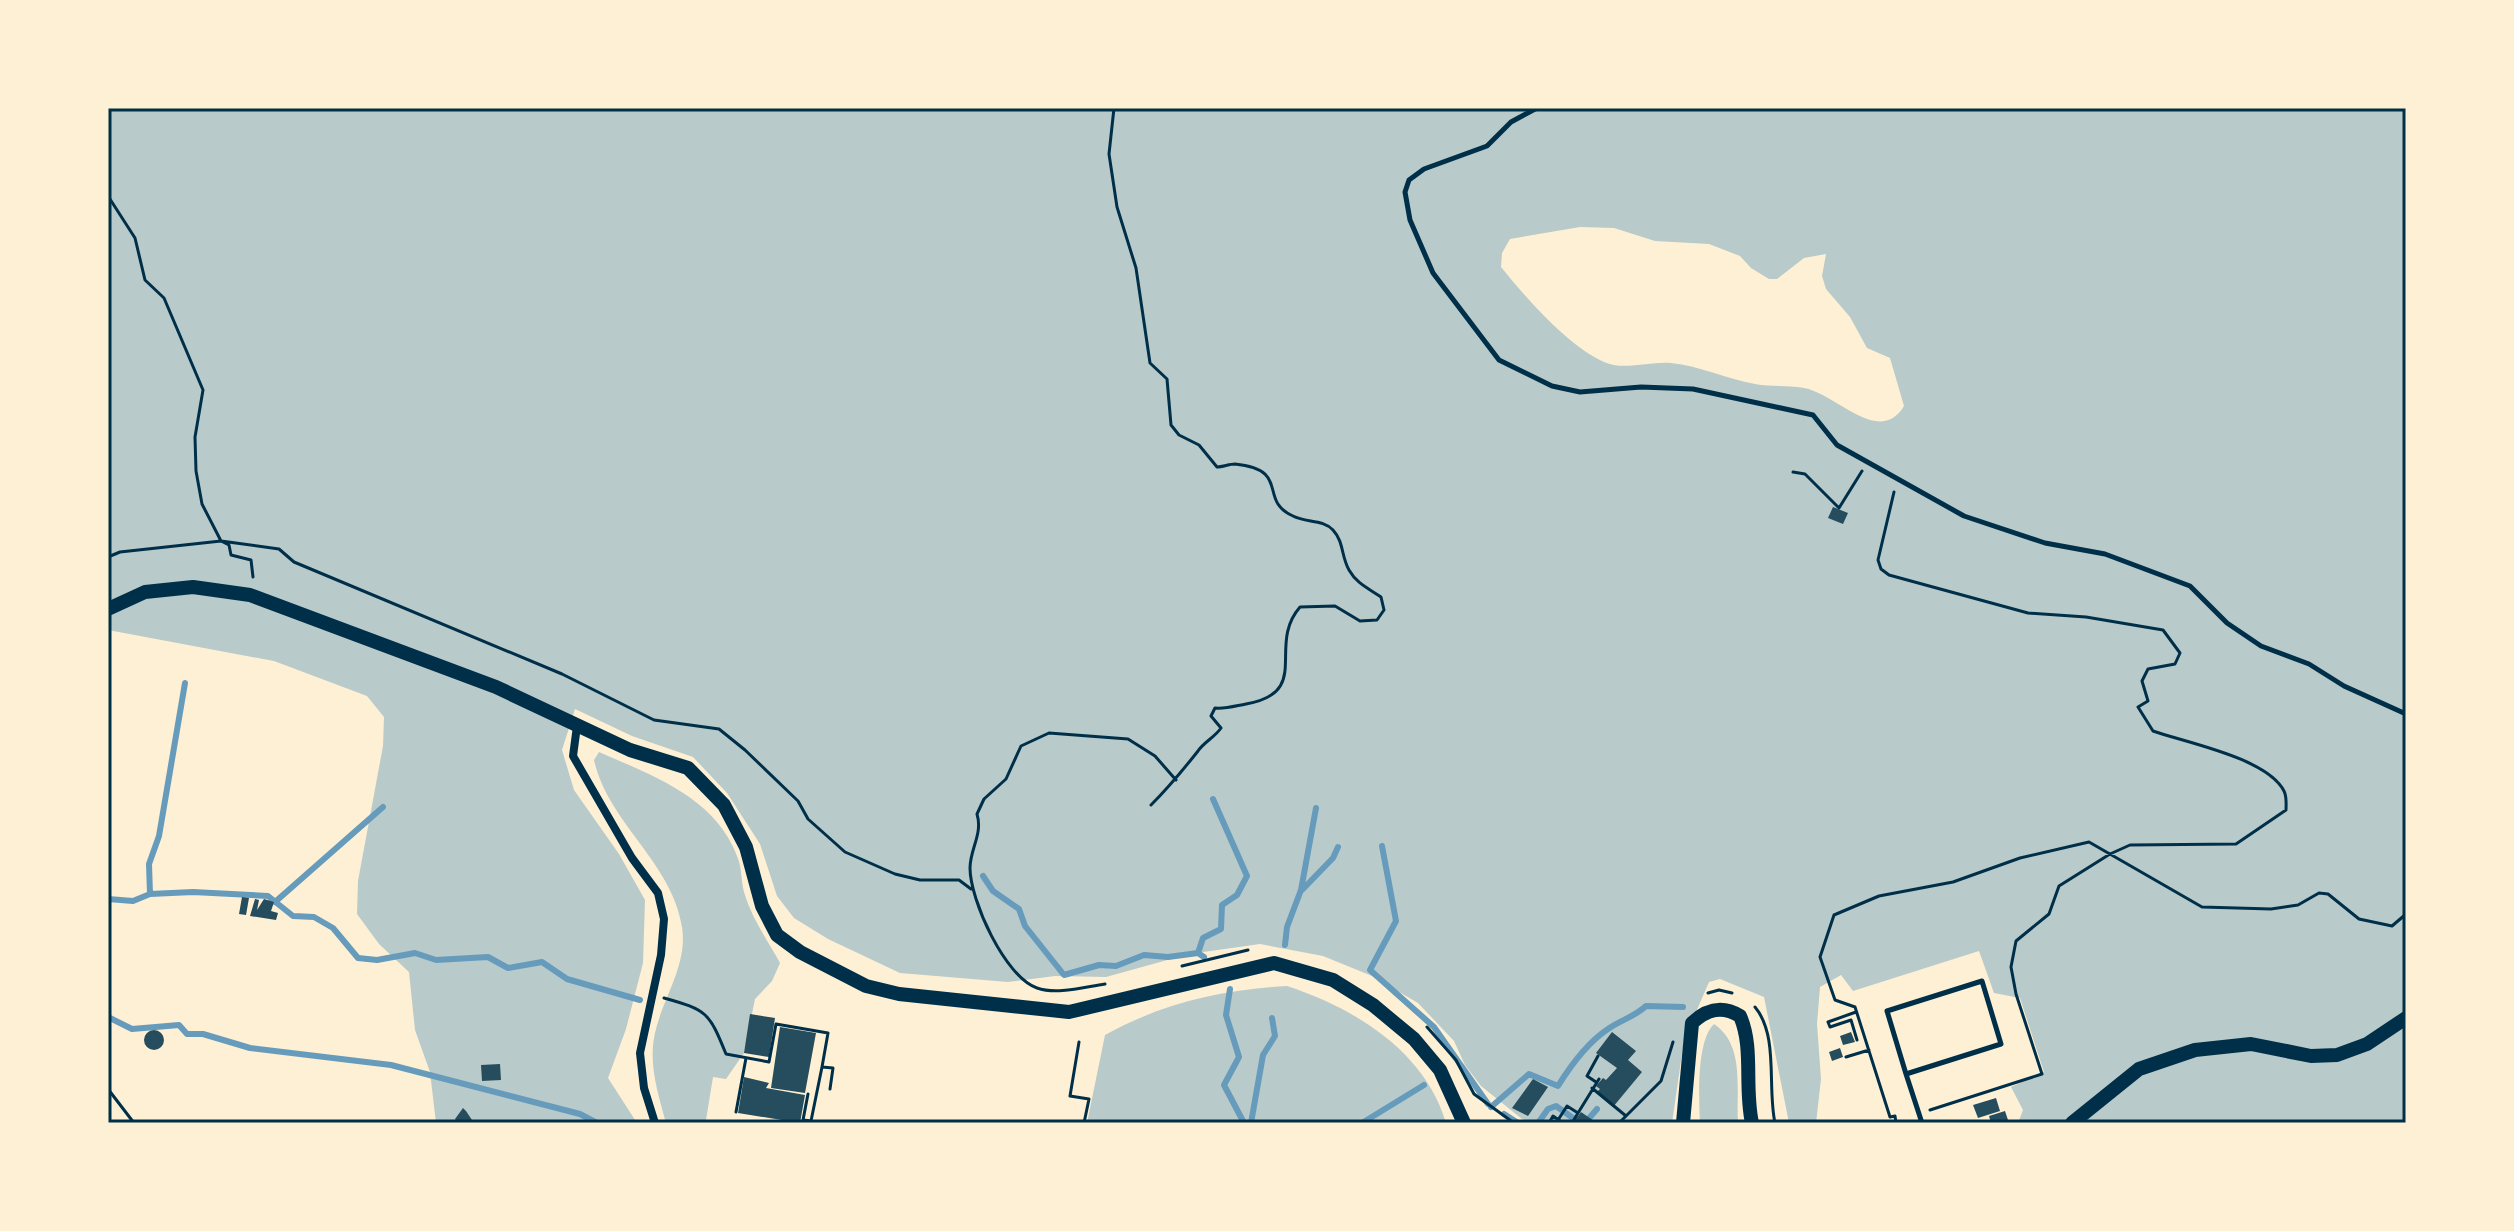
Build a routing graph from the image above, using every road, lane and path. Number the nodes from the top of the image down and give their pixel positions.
1 (1114, 108) edge
2 (1537, 108) edge
3 (108, 196) edge
4 (1866, 464) junction
5 (1793, 472) dead end
6 (1902, 478) junction
7 (221, 541) junction
8 (108, 557) edge
9 (253, 581) dead end
10 (108, 609) edge
11 (2406, 714) edge
12 (577, 726) junction
13 (1176, 780) junction
14 (1151, 805) dead end
15 (2110, 854) junction
16 (971, 889) junction
17 (2406, 914) edge
18 (1254, 951) dead end
19 (1178, 967) dead end
20 (1113, 983) dead end
21 (1696, 997) dead end
22 (1742, 997) dead end
23 (1751, 1002) dead end
24 (1856, 1012) junction
25 (2406, 1018) edge
26 (1426, 1026) dead end
27 (1677, 1034) dead end
28 (1857, 1040) dead end
29 (1079, 1042) dead end
30 (1869, 1050) junction
31 (726, 1054) dead end
32 (1598, 1056) dead end
33 (1846, 1057) dead end
34 (746, 1058) junction
35 (822, 1067) junction
36 (1906, 1074) junction
37 (1592, 1088) junction
38 (108, 1089) edge
39 (830, 1089) dead end
40 (808, 1094) dead end
41 (1930, 1110) dead end
42 (736, 1112) dead end
43 (1578, 1113) junction
44 (1902, 1115) dead end
45 (1626, 1116) junction
46 (1895, 1116) junction
47 (1560, 1118) junction
48 (134, 1123) edge
49 (655, 1123) edge
50 (1084, 1123) edge
51 (1464, 1123) edge
52 (1514, 1123) edge
53 (1549, 1123) edge
54 (1563, 1123) edge
55 (1572, 1123) edge
56 (1619, 1123) edge
57 (1683, 1123) edge
58 (1752, 1123) edge
59 (1775, 1123) edge
60 (1896, 1123) edge
61 (1922, 1123) edge
62 (2072, 1123) edge

1 - 13 path
2 - 4 lane
3 - 7 path
4 - 5 path
4 - 6 lane
6 - 11 lane
6 - 15 path
7 - 8 path
7 - 9 path
7 - 16 path
10 - 12 street
12 - 49 street
12 - 51 street
13 - 14 path
13 - 16 path
15 - 17 path
15 - 24 path
15 - 41 path
16 - 20 path
18 - 19 path
21 - 22 path
23 - 59 path
24 - 28 path
24 - 30 path
25 - 62 street
26 - 52 path
27 - 45 path
29 - 50 path
30 - 33 path
30 - 46 path
31 - 34 path
32 - 37 path
34 - 35 path
34 - 42 path
35 - 39 path
35 - 40 path
36 - 36 lane
36 - 61 lane
37 - 43 path
37 - 45 path
38 - 48 path
43 - 47 path
43 - 55 path
44 - 46 path
45 - 56 path
46 - 60 path
47 - 53 path
47 - 54 path
57 - 58 street

